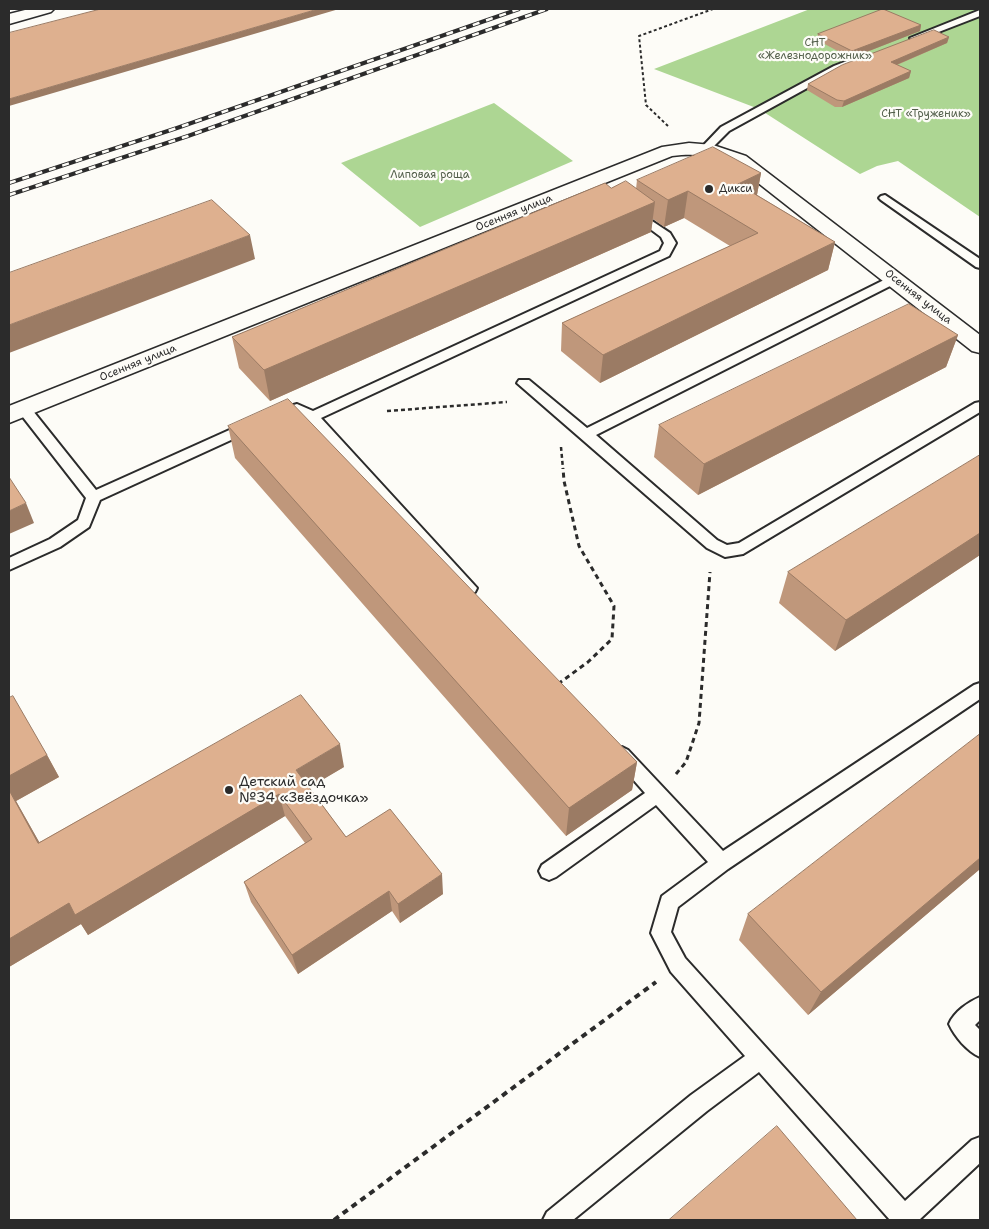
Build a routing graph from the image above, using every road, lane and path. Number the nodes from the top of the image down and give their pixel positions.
1 (46, 9) edge
2 (713, 9) edge
3 (980, 13) edge
4 (9, 19) edge
5 (906, 42) edge
6 (863, 58) edge
7 (699, 148) junction
8 (886, 198) dead end
9 (621, 203) edge
10 (980, 264) edge
11 (894, 279) junction
12 (980, 346) edge
13 (524, 383) dead end
14 (543, 399) junction
15 (980, 406) edge
16 (379, 411) dead end
17 (16, 412) edge
18 (558, 412) junction
19 (312, 417) junction
20 (586, 434) junction
21 (94, 497) junction
22 (712, 544) junction
23 (9, 564) edge
24 (478, 597) edge
25 (557, 684) edge
26 (980, 690) edge
27 (611, 743) edge
28 (658, 794) junction
29 (721, 863) junction
30 (549, 871) dead end
31 (678, 965) junction
32 (980, 1007) edge
33 (980, 1046) edge
34 (762, 1058) junction
35 (980, 1148) edge
36 (904, 1219) edge
37 (334, 1220) edge
38 (555, 1220) edge

1 - 4 street
2 - 7 path
3 - 5 lane
6 - 7 lane
7 - 11 street, Осенняя улица
7 - 17 street, Осенняя улица
8 - 10 lane
9 - 19 lane
11 - 12 street, Осенняя улица
11 - 20 lane
13 - 14 lane
14 - 16 path
14 - 18 lane
15 - 22 lane
17 - 21 lane
18 - 20 lane
18 - 25 path
19 - 21 lane
19 - 24 lane
20 - 22 lane
21 - 23 lane
22 - 28 path
26 - 29 lane
27 - 28 lane
28 - 29 lane
28 - 30 lane
29 - 31 lane
31 - 34 lane
31 - 37 path
32 - 33 lane
34 - 36 lane
34 - 38 lane
35 - 36 lane

